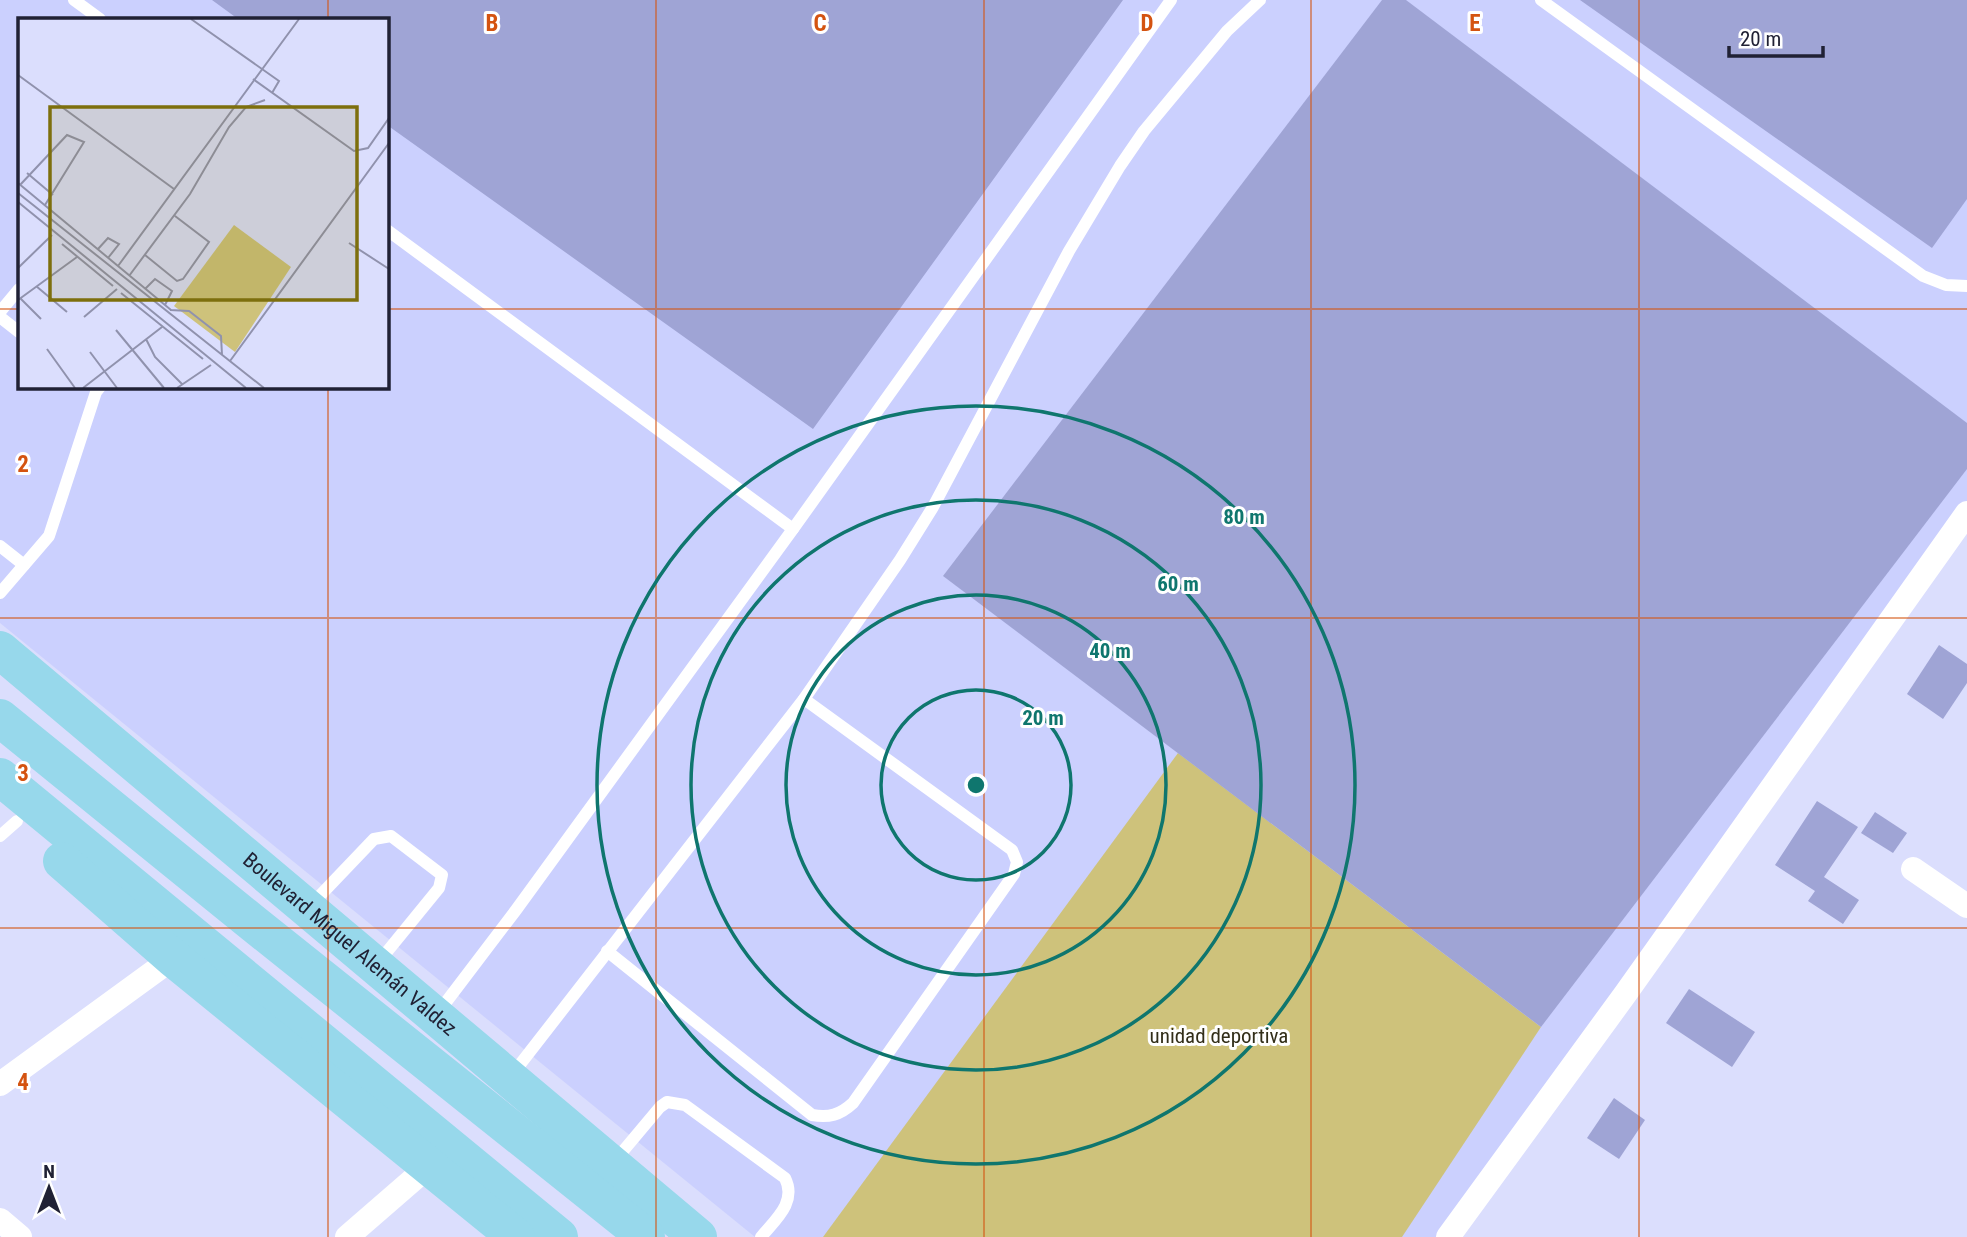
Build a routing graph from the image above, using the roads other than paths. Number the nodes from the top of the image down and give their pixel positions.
1 (74, 0) edge
2 (1171, 0) edge
3 (1260, 0) edge
4 (1541, 0) edge
5 (99, 18) edge
6 (388, 231) edge
7 (1967, 286) edge
8 (18, 290) edge
9 (0, 314) edge
10 (18, 331) edge
11 (95, 388) edge
12 (1967, 513) edge
13 (793, 529) junction
14 (0, 546) edge
15 (24, 565) junction
16 (0, 593) edge
17 (0, 650) edge
18 (804, 699) junction
19 (0, 718) edge
20 (0, 776) edge
21 (6, 821) edge
22 (1913, 869) dead end
23 (1967, 906) edge
24 (307, 909) junction
25 (607, 951) junction
26 (173, 958) junction
27 (375, 967) junction
28 (434, 1017) junction
29 (508, 1079) junction
30 (0, 1084) edge
31 (612, 1165) junction
32 (430, 1166) junction
33 (0, 1220) edge
34 (20, 1237) edge
35 (346, 1237) edge
36 (516, 1237) edge
37 (559, 1237) edge
38 (646, 1237) edge
39 (698, 1237) edge
40 (761, 1237) edge
41 (1448, 1237) edge

1 - 5 lane
2 - 13 lane
3 - 18 lane
4 - 7 lane
6 - 13 lane
8 - 9 lane
9 - 10 lane
11 - 15 lane
12 - 41 street
13 - 28 lane
14 - 15 lane
15 - 16 lane
17 - 24 main road, Boulevard Miguel Alemán Valdez
18 - 25 lane
18 - 25 lane
19 - 38 main road
20 - 37 main road
21 - 26 main road
22 - 23 street
24 - 27 main road, Boulevard Miguel Alemán Valdez
24 - 27 lane
25 - 29 lane
26 - 30 street
26 - 32 main road
27 - 28 main road, Boulevard Miguel Alemán Valdez
28 - 29 main road, Boulevard Miguel Alemán Valdez
29 - 31 main road, Boulevard Miguel Alemán Valdez
31 - 39 main road, Boulevard Miguel Alemán Valdez
31 - 40 lane
32 - 35 street
32 - 36 main road
33 - 34 street

